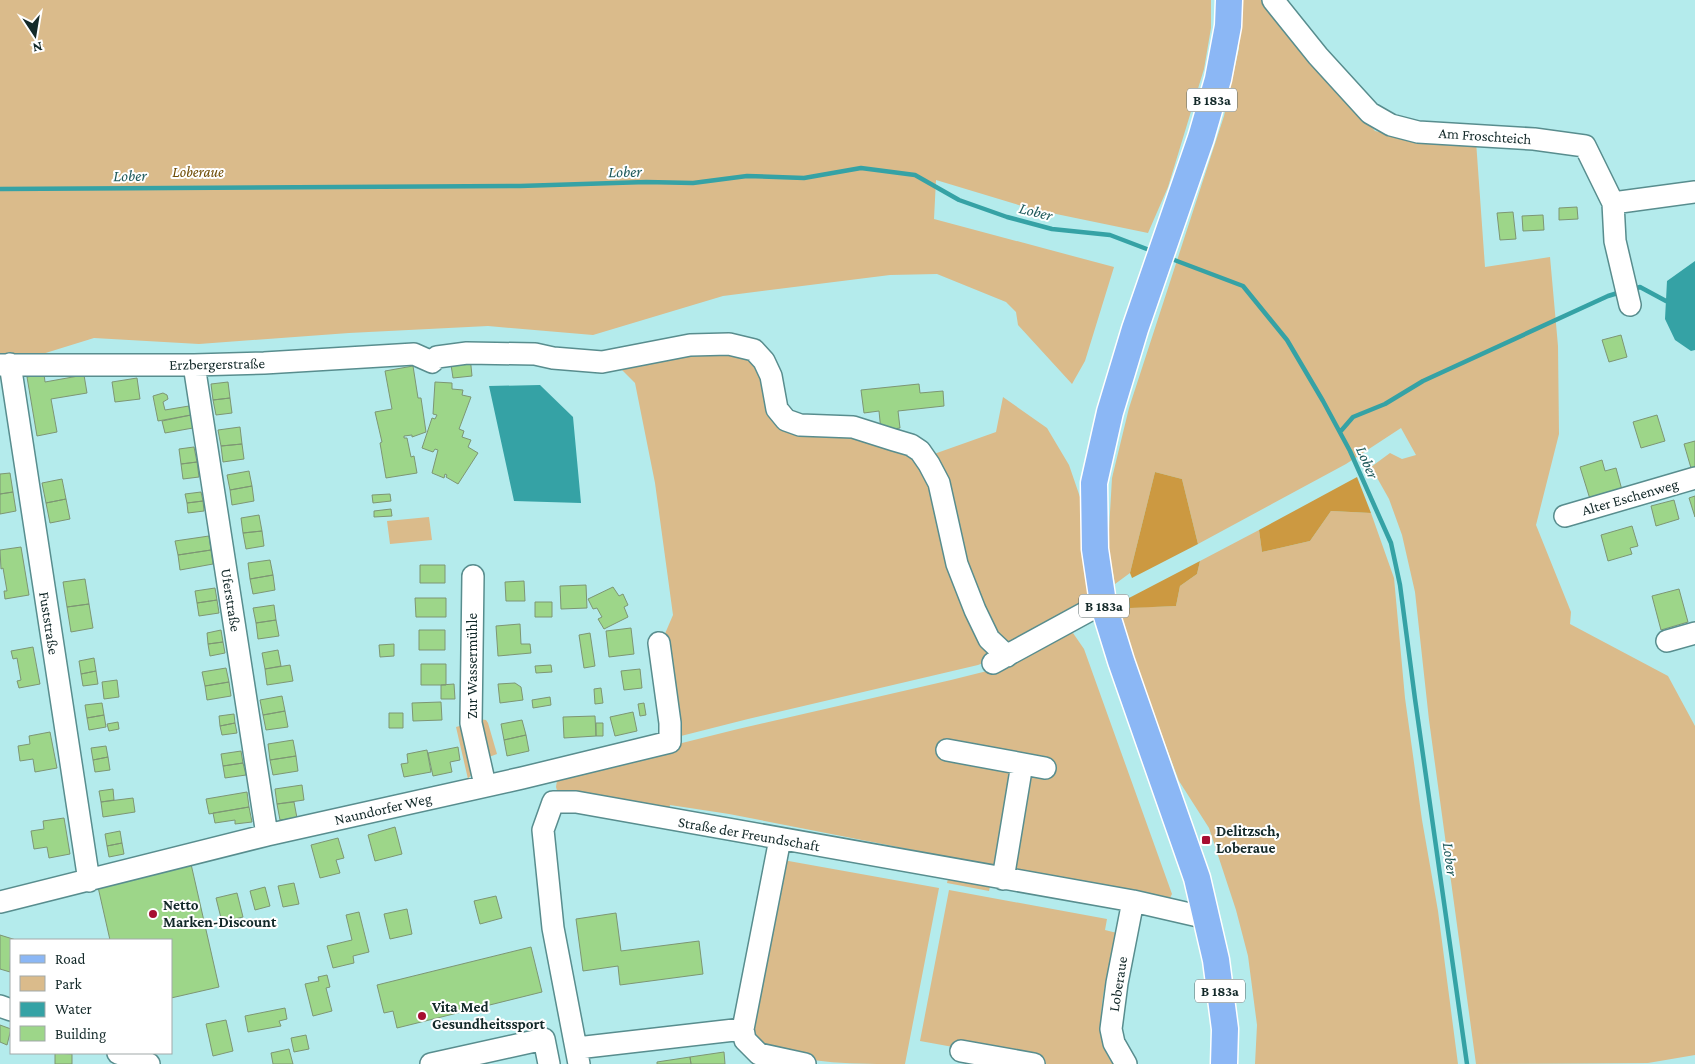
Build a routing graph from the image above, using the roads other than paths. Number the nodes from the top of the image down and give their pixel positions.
1 (1229, 0) edge
2 (1273, 0) edge
3 (1695, 192) edge
4 (1613, 203) junction
5 (1628, 296) dead end
6 (5, 364) edge
7 (194, 365) junction
8 (1695, 478) edge
9 (1565, 516) dead end
10 (473, 576) dead end
11 (1103, 603) junction
12 (1695, 633) edge
13 (1667, 641) dead end
14 (659, 643) dead end
15 (947, 750) dead end
16 (1022, 764) junction
17 (1045, 768) dead end
18 (485, 785) junction
19 (267, 835) junction
20 (780, 839) junction
21 (1003, 879) junction
22 (89, 881) junction
23 (1133, 901) junction
24 (0, 902) edge
25 (1207, 918) junction
26 (743, 1029) junction
27 (961, 1051) dead end
28 (121, 1054) edge
29 (578, 1056) edge
30 (148, 1064) edge
31 (431, 1064) edge
32 (549, 1064) edge
33 (805, 1064) edge
34 (1034, 1064) edge
35 (1126, 1064) edge
36 (1224, 1064) edge

1 - 11 main road, B 183a
2 - 4 street, Am Froschteich
3 - 4 street
4 - 5 street, Am Froschteich
6 - 7 street, Erzbergerstraße
6 - 22 street, Fuststraße
7 - 11 street, Erzbergerstraße
7 - 19 street, Uferstraße
8 - 9 street, Alter Eschenweg
10 - 18 street, Zur Wassermühle
11 - 25 main road, B 183a
12 - 13 street
14 - 18 street, Naundorfer Weg
15 - 16 street
16 - 17 street
16 - 21 street
18 - 19 street, Naundorfer Weg
19 - 22 street, Naundorfer Weg
20 - 21 street, Straße der Freundschaft
20 - 26 street
20 - 29 street, Straße der Freundschaft
21 - 23 street, Straße der Freundschaft
22 - 24 street, Naundorfer Weg
23 - 25 street, Straße der Freundschaft
23 - 35 street, Loberaue
25 - 36 main road, B 183a
26 - 29 street
26 - 33 street
27 - 34 street
28 - 30 street
31 - 32 street

